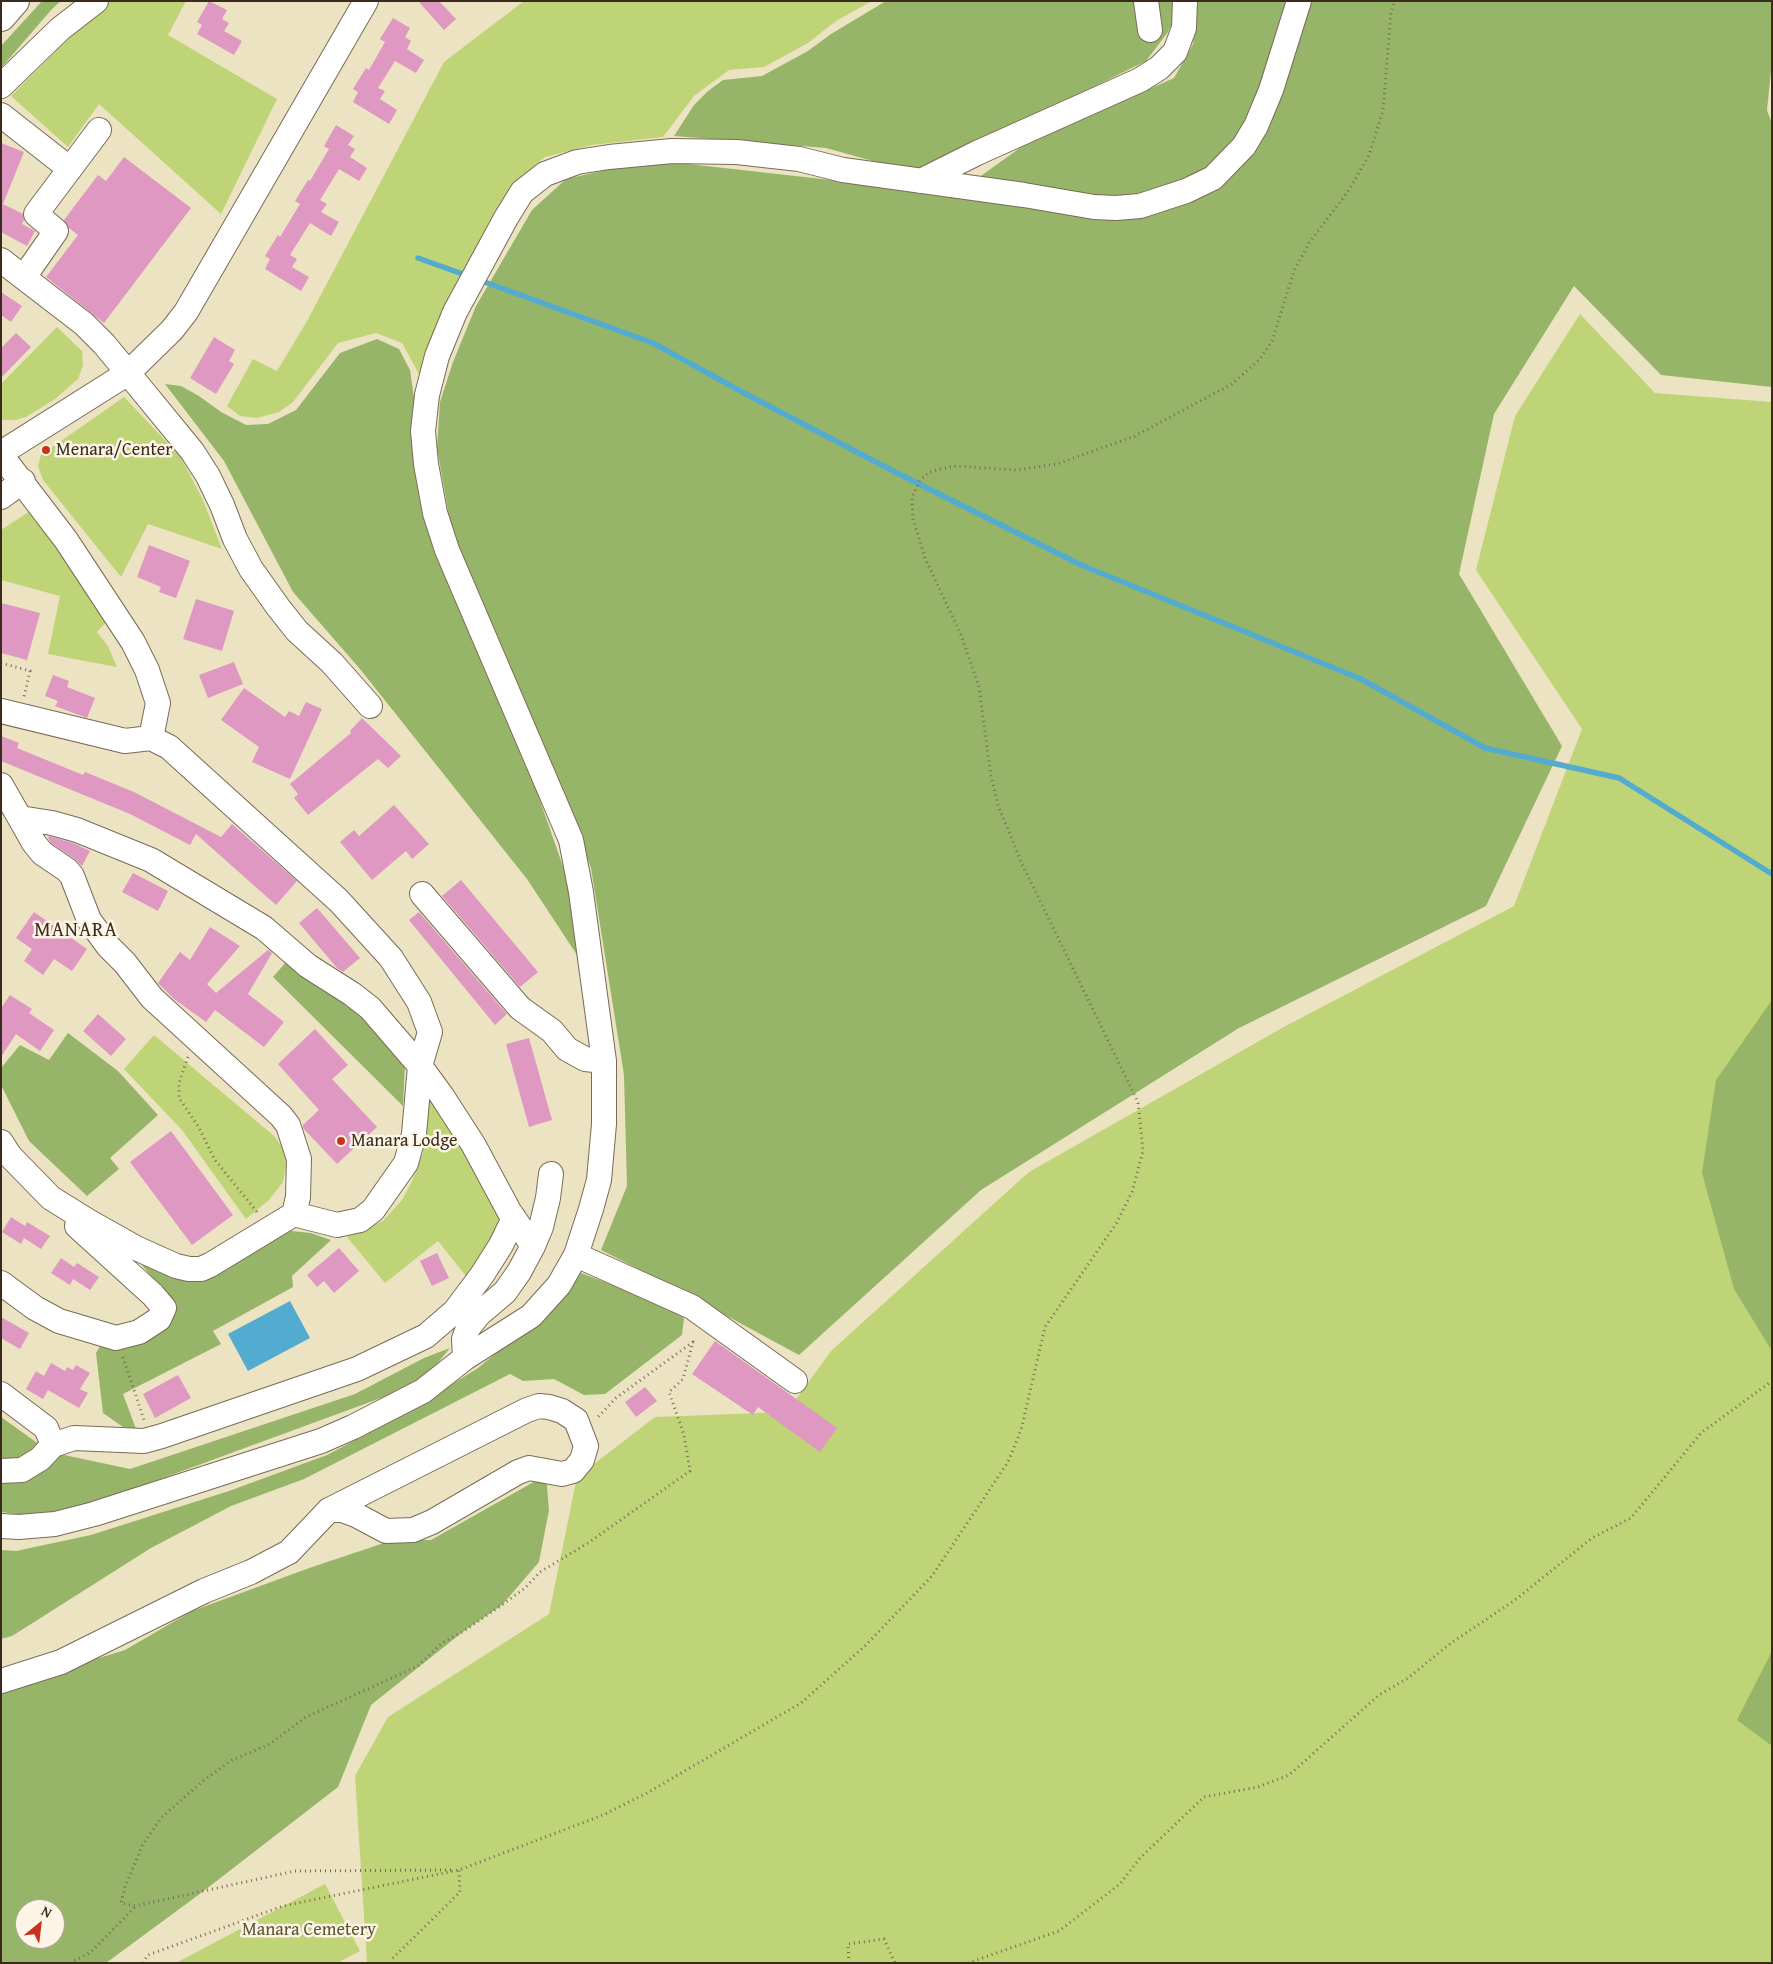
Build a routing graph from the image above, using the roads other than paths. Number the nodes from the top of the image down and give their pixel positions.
1 (15, 1) edge
2 (96, 1) edge
3 (366, 1) edge
4 (1146, 1) edge
5 (1185, 1) edge
6 (1299, 1) edge
7 (1, 17) edge
8 (1150, 30) dead end
9 (1, 86) edge
10 (1, 115) edge
11 (99, 130) dead end
12 (70, 169) junction
13 (922, 181) junction
14 (1, 260) edge
15 (24, 277) junction
16 (128, 372) junction
17 (1, 454) edge
18 (23, 481) junction
19 (1, 496) edge
20 (370, 706) dead end
21 (10, 713) edge
22 (151, 738) junction
23 (1, 786) edge
24 (20, 818) junction
25 (422, 894) dead end
26 (604, 1060) junction
27 (420, 1066) junction
28 (1, 1142) edge
29 (551, 1174) dead end
30 (52, 1198) junction
31 (294, 1214) junction
32 (514, 1218) junction
33 (533, 1246) junction
34 (576, 1255) junction
35 (1, 1283) edge
36 (465, 1358) junction
37 (795, 1381) dead end
38 (1, 1394) edge
39 (53, 1445) junction
40 (1, 1471) edge
41 (329, 1510) junction
42 (1, 1526) edge
43 (1, 1681) edge

1 - 7 main road
2 - 9 street
3 - 16 street
4 - 8 street
5 - 13 street
6 - 13 street
10 - 12 street
11 - 12 street
12 - 15 street
13 - 26 street
14 - 15 street
15 - 16 street
16 - 17 street
16 - 20 street
17 - 18 street
18 - 19 street
18 - 22 street
21 - 22 street
22 - 27 street
23 - 24 street
24 - 27 street
24 - 31 street
25 - 26 street
26 - 34 street
27 - 31 street
27 - 32 street
28 - 30 street
29 - 33 street
30 - 31 street
30 - 35 street
32 - 33 street
32 - 39 street
33 - 36 street
34 - 36 street
34 - 37 street
36 - 42 street
38 - 39 street
39 - 40 street
41 - 41 street
41 - 43 street

